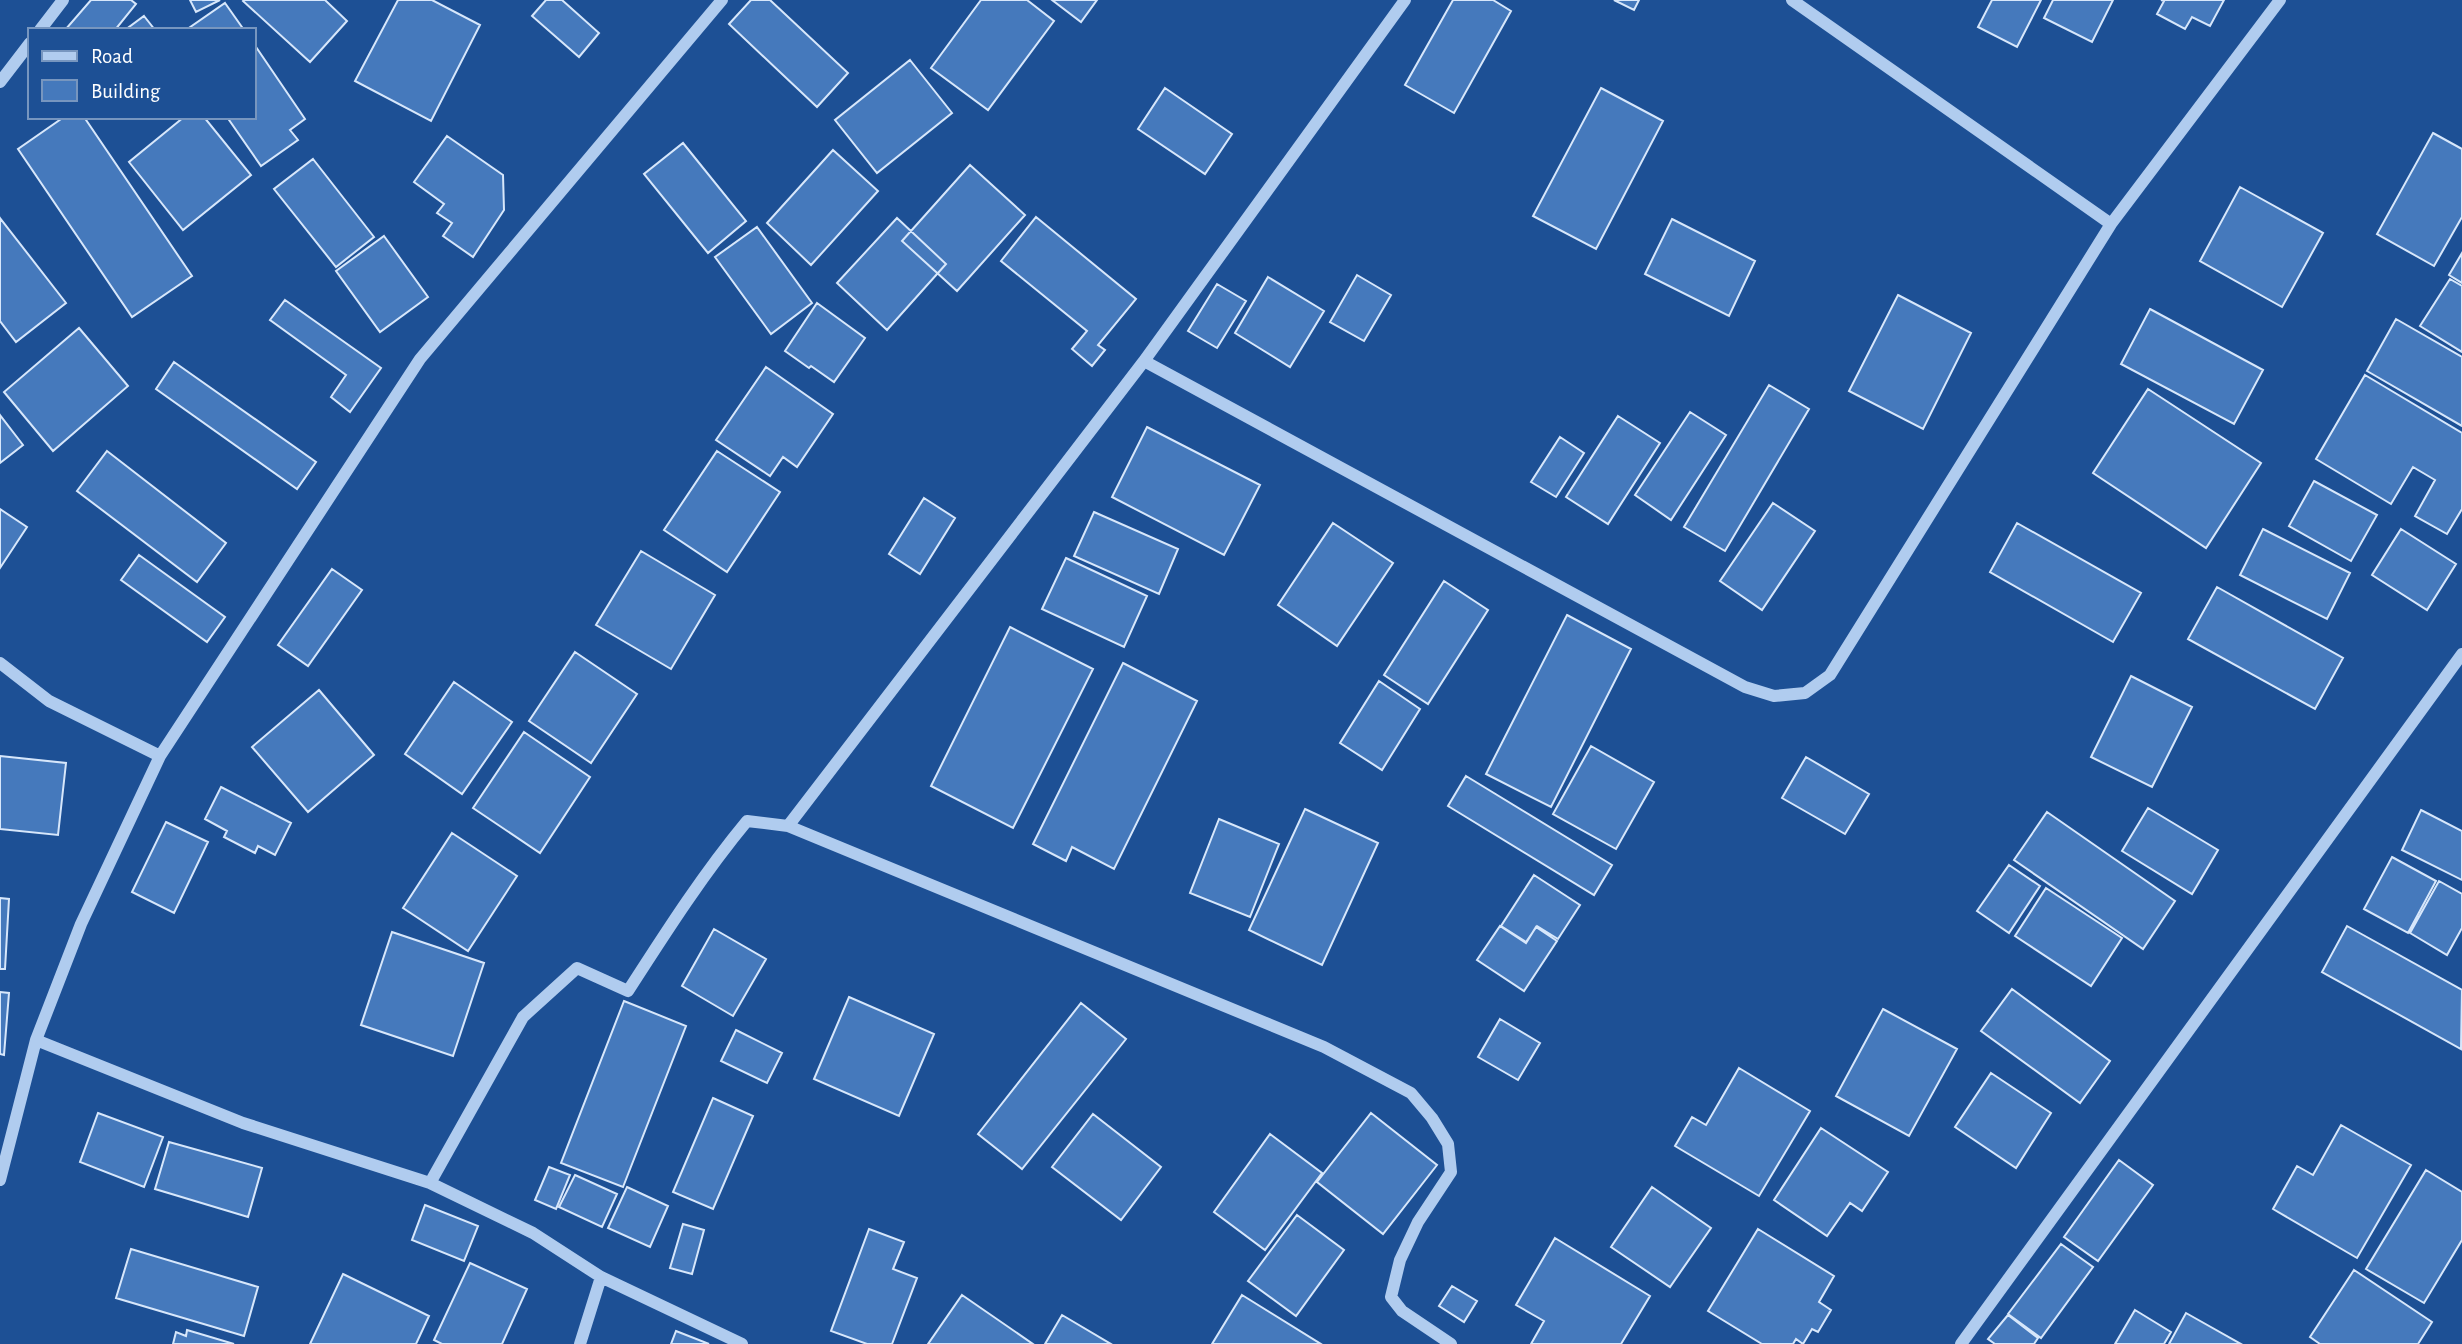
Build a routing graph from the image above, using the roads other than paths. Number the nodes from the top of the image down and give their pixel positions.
1 (63, 0) edge
2 (722, 0) edge
3 (1405, 0) edge
4 (1792, 0) edge
5 (2280, 0) edge
6 (42, 28) edge
7 (28, 46) edge
8 (0, 82) edge
9 (2112, 223) junction
10 (1144, 361) junction
11 (2462, 654) edge
12 (0, 663) edge
13 (160, 756) junction
14 (788, 826) junction
15 (36, 1040) junction
16 (0, 1180) edge
17 (430, 1183) junction
18 (601, 1278) junction
19 (580, 1344) edge
20 (742, 1344) edge
21 (1451, 1344) edge
22 (1961, 1344) edge

1 - 6 street
2 - 13 street
3 - 10 street
4 - 9 street
5 - 9 street
7 - 8 street
9 - 10 street
10 - 14 street
11 - 22 street
12 - 13 street
13 - 15 street
14 - 17 street
14 - 21 street
15 - 16 street
15 - 17 street
17 - 18 street
18 - 19 street
18 - 20 street

